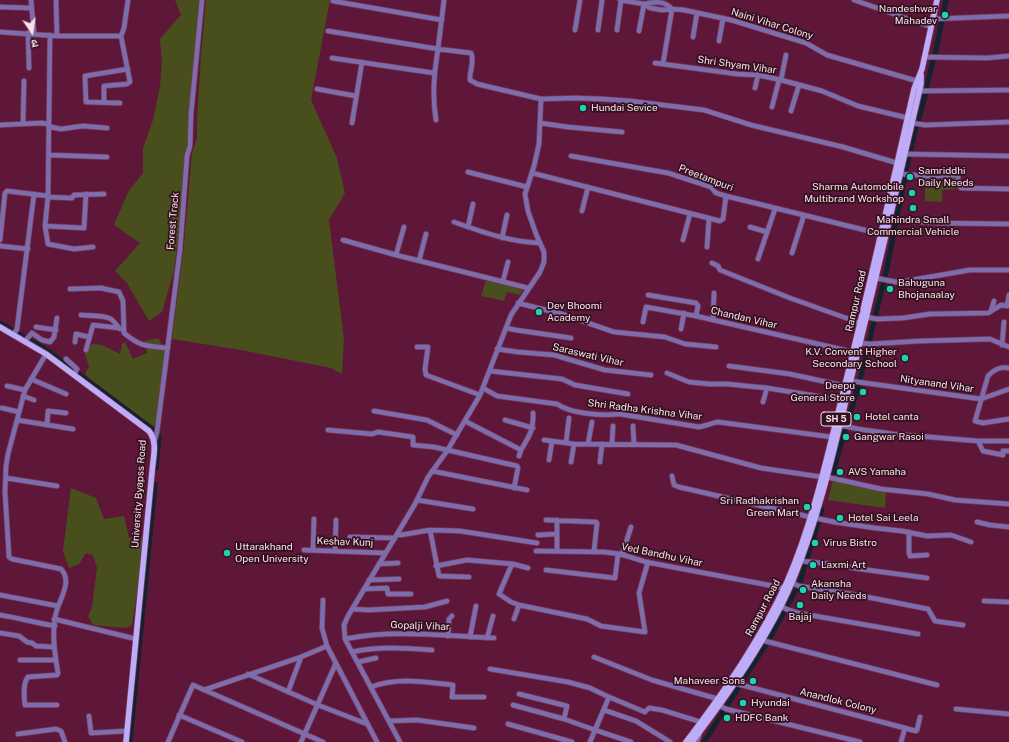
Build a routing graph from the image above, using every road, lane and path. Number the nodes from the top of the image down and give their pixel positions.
1 (31, 0) edge
2 (56, 0) edge
3 (128, 0) edge
4 (202, 0) edge
5 (444, 0) edge
6 (580, 0) edge
7 (602, 0) edge
8 (620, 0) edge
9 (854, 0) edge
10 (937, 0) edge
11 (332, 1) dead end
12 (346, 2) edge
13 (644, 4) junction
14 (0, 7) edge
15 (31, 8) junction
16 (672, 8) junction
17 (697, 13) junction
18 (1009, 16) edge
19 (723, 18) junction
20 (932, 18) junction
21 (442, 20) junction
22 (931, 27) junction
23 (575, 30) dead end
24 (598, 30) dead end
25 (617, 30) dead end
26 (640, 31) dead end
27 (0, 32) edge
28 (328, 32) dead end
29 (28, 33) junction
30 (34, 33) junction
31 (50, 35) junction
32 (57, 36) junction
33 (121, 36) junction
34 (693, 37) dead end
35 (718, 41) dead end
36 (438, 49) junction
37 (786, 55) dead end
38 (1009, 56) edge
39 (925, 57) junction
40 (332, 58) dead end
41 (362, 62) junction
42 (655, 63) dead end
43 (663, 64) junction
44 (760, 66) dead end
45 (29, 68) dead end
46 (128, 69) junction
47 (922, 69) junction
48 (434, 73) junction
49 (758, 75) junction
50 (780, 80) junction
51 (24, 81) dead end
52 (917, 81) junction
53 (798, 85) junction
54 (754, 88) dead end
55 (317, 89) dead end
56 (1009, 90) edge
57 (919, 91) junction
58 (356, 96) junction
59 (541, 99) junction
60 (104, 102) junction
61 (120, 103) dead end
62 (772, 107) dead end
63 (791, 111) dead end
64 (908, 118) junction
65 (436, 120) dead end
66 (1009, 122) edge
67 (24, 123) junction
68 (352, 123) dead end
69 (540, 123) junction
70 (912, 123) junction
71 (48, 124) junction
72 (0, 125) edge
73 (106, 128) dead end
74 (622, 132) dead end
75 (905, 154) junction
76 (49, 155) junction
77 (571, 156) dead end
78 (1009, 156) edge
79 (107, 157) dead end
80 (897, 163) junction
81 (468, 172) dead end
82 (532, 173) junction
83 (903, 174) junction
84 (527, 187) junction
85 (588, 187) junction
86 (1009, 189) edge
87 (34, 194) junction
88 (86, 194) junction
89 (104, 194) dead end
90 (726, 196) junction
91 (48, 197) junction
92 (473, 204) dead end
93 (775, 209) junction
94 (582, 211) dead end
95 (507, 214) dead end
96 (690, 214) junction
97 (804, 215) junction
98 (709, 219) junction
99 (894, 221) junction
100 (454, 222) dead end
101 (1009, 224) edge
102 (45, 226) junction
103 (750, 226) dead end
104 (404, 227) dead end
105 (468, 227) junction
106 (767, 232) junction
107 (426, 234) dead end
108 (881, 234) junction
109 (502, 238) junction
110 (0, 240) edge
111 (343, 240) dead end
112 (683, 240) dead end
113 (540, 243) junction
114 (0, 246) edge
115 (93, 247) dead end
116 (707, 247) dead end
117 (28, 250) junction
118 (792, 253) dead end
119 (396, 255) junction
120 (758, 259) dead end
121 (419, 261) junction
122 (508, 262) dead end
123 (712, 263) dead end
124 (1009, 270) edge
125 (876, 278) junction
126 (503, 281) junction
127 (528, 288) junction
128 (70, 289) dead end
129 (714, 293) dead end
130 (648, 295) dead end
131 (1009, 295) edge
132 (869, 298) junction
133 (994, 301) dead end
134 (518, 303) junction
135 (992, 311) junction
136 (684, 313) junction
137 (81, 315) dead end
138 (696, 316) junction
139 (866, 317) junction
140 (58, 318) dead end
141 (713, 320) junction
142 (643, 322) dead end
143 (1004, 322) dead end
144 (860, 323) junction
145 (0, 327) edge
146 (36, 327) dead end
147 (119, 328) junction
148 (506, 328) junction
149 (681, 329) dead end
150 (56, 330) junction
151 (15, 332) junction
152 (124, 332) junction
153 (89, 337) junction
154 (571, 338) dead end
155 (27, 339) junction
156 (75, 342) dead end
157 (865, 344) junction
158 (1002, 345) junction
159 (417, 347) dead end
160 (716, 347) dead end
161 (1009, 347) edge
162 (168, 348) junction
163 (497, 349) junction
164 (86, 350) dead end
165 (853, 352) junction
166 (46, 354) junction
167 (66, 359) dead end
168 (729, 366) dead end
169 (1009, 368) edge
170 (490, 371) junction
171 (75, 372) junction
172 (668, 374) dead end
173 (651, 375) dead end
174 (31, 379) junction
175 (851, 381) junction
176 (7, 386) dead end
177 (845, 386) junction
178 (483, 388) junction
179 (767, 388) junction
180 (1009, 389) edge
181 (25, 390) junction
182 (66, 394) dead end
183 (628, 394) dead end
184 (480, 395) junction
185 (23, 396) junction
186 (981, 399) junction
187 (34, 400) dead end
188 (841, 400) junction
189 (763, 402) dead end
190 (2, 408) dead end
191 (374, 411) dead end
192 (19, 412) junction
193 (66, 413) dead end
194 (533, 413) dead end
195 (569, 418) dead end
196 (1009, 419) edge
197 (17, 420) junction
198 (505, 420) dead end
199 (465, 421) junction
200 (592, 422) dead end
201 (47, 425) junction
202 (613, 426) dead end
203 (633, 426) dead end
204 (844, 426) junction
205 (533, 428) junction
206 (73, 429) dead end
207 (328, 430) dead end
208 (457, 434) junction
209 (832, 437) junction
210 (544, 440) dead end
211 (978, 441) junction
212 (1009, 441) edge
213 (552, 442) junction
214 (154, 443) junction
215 (566, 443) junction
216 (574, 444) junction
217 (588, 444) junction
218 (602, 444) junction
219 (612, 444) junction
220 (634, 445) junction
221 (521, 450) junction
222 (447, 451) junction
223 (1009, 451) edge
224 (519, 456) dead end
225 (549, 460) dead end
226 (571, 462) dead end
227 (600, 462) dead end
228 (432, 471) junction
229 (672, 476) dead end
230 (824, 477) junction
231 (6, 478) junction
232 (57, 486) dead end
233 (514, 488) junction
234 (527, 490) dead end
235 (417, 500) junction
236 (1009, 504) edge
237 (473, 509) dead end
238 (816, 518) junction
239 (314, 519) dead end
240 (336, 520) dead end
241 (546, 520) dead end
242 (557, 520) junction
243 (977, 522) dead end
244 (631, 526) dead end
245 (1009, 527) edge
246 (430, 530) junction
247 (909, 532) junction
248 (556, 534) junction
249 (538, 535) dead end
250 (396, 536) junction
251 (350, 537) dead end
252 (971, 542) dead end
253 (537, 543) dead end
254 (304, 550) dead end
255 (313, 550) junction
256 (334, 551) junction
257 (536, 551) dead end
258 (557, 551) junction
259 (594, 551) junction
260 (385, 553) junction
261 (620, 554) junction
262 (927, 555) dead end
263 (648, 562) junction
264 (804, 562) junction
265 (398, 563) dead end
266 (379, 564) junction
267 (512, 564) junction
268 (436, 566) junction
269 (528, 568) dead end
270 (546, 570) dead end
271 (469, 577) dead end
272 (927, 578) dead end
273 (399, 579) dead end
274 (370, 580) junction
275 (796, 585) junction
276 (784, 588) junction
277 (364, 589) junction
278 (411, 594) dead end
279 (0, 595) edge
280 (323, 600) dead end
281 (447, 601) dead end
282 (984, 601) dead end
283 (1009, 602) edge
284 (519, 605) junction
285 (58, 606) junction
286 (476, 606) dead end
287 (784, 608) junction
288 (353, 610) junction
289 (0, 615) edge
290 (452, 616) dead end
291 (493, 616) dead end
292 (54, 619) junction
293 (514, 619) dead end
294 (963, 625) dead end
295 (54, 626) junction
296 (0, 633) edge
297 (918, 634) dead end
298 (448, 636) junction
299 (470, 637) junction
300 (487, 638) junction
301 (494, 638) dead end
302 (136, 639) junction
303 (345, 639) junction
304 (766, 641) junction
305 (326, 646) junction
306 (54, 647) junction
307 (432, 650) dead end
308 (352, 652) junction
309 (301, 657) junction
310 (594, 657) dead end
311 (376, 658) dead end
312 (20, 660) dead end
313 (56, 660) junction
314 (358, 662) junction
315 (336, 663) junction
316 (490, 669) dead end
317 (248, 674) junction
318 (738, 685) junction
319 (937, 685) dead end
320 (371, 687) junction
321 (204, 690) junction
322 (288, 692) junction
323 (519, 694) dead end
324 (484, 697) dead end
325 (609, 697) junction
326 (718, 699) junction
327 (57, 705) dead end
328 (318, 705) junction
329 (513, 705) dead end
330 (723, 707) junction
331 (956, 709) dead end
332 (604, 710) junction
333 (1009, 714) edge
334 (89, 716) dead end
335 (179, 716) junction
336 (920, 717) dead end
337 (564, 719) junction
338 (389, 721) junction
339 (701, 722) junction
340 (367, 724) junction
341 (508, 724) dead end
342 (474, 728) dead end
343 (905, 728) junction
344 (595, 730) junction
345 (127, 731) junction
346 (701, 731) junction
347 (18, 734) dead end
348 (305, 734) junction
349 (65, 742) edge
350 (126, 742) edge
351 (168, 742) edge
352 (242, 742) edge
353 (301, 742) edge
354 (323, 742) edge
355 (377, 742) edge
356 (400, 742) edge
357 (572, 742) edge
358 (590, 742) edge
359 (631, 742) edge
360 (670, 742) edge
361 (686, 742) edge
362 (692, 742) edge
363 (697, 742) edge
364 (860, 742) edge
365 (901, 742) edge

1 - 15 street
2 - 32 street
3 - 33 street
4 - 162 street, Forest Track
5 - 21 street
6 - 23 street
7 - 24 street
8 - 13 street, Naini Vihar Colony
8 - 25 street
9 - 22 street
10 - 20 main road, Rampur Road / SH 5
11 - 12 street
12 - 21 street
13 - 16 street, Naini Vihar Colony
13 - 16 street
13 - 26 street
14 - 15 street
15 - 30 street
16 - 17 street, Naini Vihar Colony
16 - 43 street
17 - 19 street, Naini Vihar Colony
17 - 34 street
18 - 20 street
19 - 35 street
19 - 52 street, Naini Vihar Colony
20 - 22 main road, Rampur Road / SH 5
21 - 36 street
22 - 39 main road, Rampur Road / SH 5
27 - 29 street
28 - 36 street
29 - 30 street
29 - 45 street
30 - 31 street
31 - 32 street
31 - 71 street
32 - 33 street
33 - 46 street
36 - 48 street
36 - 59 street
37 - 50 street
38 - 39 street
39 - 47 main road, Rampur Road / SH 5
40 - 41 street
41 - 48 street
41 - 58 street
42 - 43 street, Shri Shyam Vihar
43 - 49 street, Shri Shyam Vihar
44 - 49 street
46 - 60 street
46 - 60 street
47 - 52 main road, Rampur Road / SH 5
47 - 57 main road
48 - 65 street
49 - 50 street, Shri Shyam Vihar
49 - 54 street
50 - 53 street, Shri Shyam Vihar
50 - 62 street
51 - 67 street
52 - 64 main road, Rampur Road / SH 5
53 - 63 street
53 - 64 street, Shri Shyam Vihar
55 - 58 street
56 - 57 street
57 - 70 main road
58 - 68 street
59 - 69 street
59 - 80 street
60 - 61 street
64 - 80 main road, Rampur Road / SH 5
66 - 70 street
67 - 71 street
67 - 72 street
69 - 74 street
69 - 82 street
70 - 75 main road
71 - 73 street
71 - 76 street
75 - 78 street
75 - 83 main road
76 - 79 street
76 - 91 street
77 - 90 street, Preetampuri
80 - 108 main road, Rampur Road / SH 5
81 - 84 street
82 - 84 street
82 - 85 street
83 - 86 street
83 - 99 main road
84 - 113 street
85 - 94 street
85 - 96 street
87 - 91 street
87 - 110 street
87 - 117 street
88 - 89 street
88 - 91 street
88 - 102 street
90 - 93 street, Preetampuri
90 - 98 street
91 - 102 street
92 - 105 street
93 - 97 street, Preetampuri
93 - 106 street
95 - 109 street
96 - 98 street
96 - 112 street
97 - 108 street, Preetampuri
97 - 118 street
98 - 116 street
99 - 101 street
99 - 125 main road
100 - 105 street
102 - 115 street
103 - 106 street
104 - 119 street
105 - 109 street
106 - 120 street
107 - 121 street
108 - 132 main road, Rampur Road / SH 5
109 - 113 street
111 - 119 street
113 - 127 street
114 - 117 street
117 - 151 street
119 - 121 street
121 - 126 street
122 - 126 street
123 - 144 street
124 - 125 street
125 - 132 main road
126 - 127 street
127 - 134 street
128 - 152 street
129 - 141 street
130 - 138 street
131 - 135 street
132 - 139 main road
132 - 144 main road, Rampur Road / SH 5
133 - 135 street
134 - 148 street
134 - 160 street
135 - 139 street
136 - 138 street, Chandan Vihar
136 - 142 street, Chandan Vihar
136 - 149 street
137 - 147 street
138 - 141 street, Chandan Vihar
139 - 157 main road
140 - 150 street
141 - 165 street, Chandan Vihar
143 - 158 street
144 - 165 main road, Rampur Road / SH 5
145 - 151 main road, University Byapss Road
146 - 150 street
147 - 152 street
147 - 153 street
148 - 154 street
148 - 163 street
150 - 155 street
151 - 155 main road, University Byapss Road
152 - 162 street
153 - 156 street
153 - 164 street
155 - 166 main road, University Byapss Road
157 - 158 street
157 - 175 main road
158 - 161 street
159 - 184 street
162 - 214 street, Forest Track
163 - 170 street
163 - 173 street, Saraswati Vihar
165 - 177 main road, Rampur Road / SH 5
166 - 171 main road, University Byapss Road
166 - 174 street
167 - 171 street
168 - 177 street
169 - 186 street
170 - 178 street
170 - 183 street
171 - 214 main road, University Byapss Road
172 - 179 street
174 - 181 street
174 - 182 street
175 - 186 street, Nityanand Vihar
175 - 204 main road
176 - 181 street
177 - 188 main road, Rampur Road / SH 5
178 - 184 street
178 - 209 street, Shri Radha Krishna Vihar
179 - 188 street
179 - 189 street
180 - 186 street, Nityanand Vihar
181 - 185 street
184 - 199 street
185 - 187 street
185 - 192 street
186 - 196 street
188 - 209 main road, Rampur Road / SH 5
190 - 192 street
191 - 208 street
192 - 197 street
193 - 201 street
194 - 205 street
195 - 215 street
197 - 201 street
197 - 231 street
198 - 205 street
199 - 208 street
199 - 221 street
200 - 217 street
201 - 206 street
202 - 219 street
203 - 220 street
204 - 211 street
204 - 230 main road
205 - 221 street
207 - 222 street
208 - 222 street
209 - 230 main road, Rampur Road / SH 5
210 - 213 street
211 - 212 street
211 - 223 street
213 - 215 street
213 - 225 street
214 - 302 main road, University Byapss Road
215 - 216 street
216 - 217 street
216 - 226 street
217 - 218 street
218 - 219 street
218 - 227 street
219 - 220 street
220 - 230 street
221 - 224 street
222 - 228 street
222 - 233 street
228 - 233 street
228 - 235 street
229 - 238 street
230 - 236 street
230 - 238 main road, Rampur Road / SH 5
231 - 232 street
231 - 285 street
233 - 234 street
235 - 237 street
235 - 250 street
238 - 247 street
238 - 264 main road
238 - 276 main road, Rampur Road / SH 5
239 - 255 street
240 - 256 street
241 - 242 street
242 - 248 street
242 - 259 street
243 - 245 street
244 - 261 street
246 - 250 street
246 - 253 street
246 - 268 street
247 - 252 street
247 - 262 street
248 - 249 street
248 - 258 street
250 - 251 street
250 - 260 street
254 - 255 street, Keshav Kunj
255 - 256 street, Keshav Kunj
256 - 260 street, Keshav Kunj
257 - 258 street, Ved Bandhu Vihar
258 - 259 street, Ved Bandhu Vihar
259 - 261 street, Ved Bandhu Vihar
260 - 266 street
261 - 263 street, Ved Bandhu Vihar
261 - 270 street
263 - 276 street, Ved Bandhu Vihar
263 - 284 street
264 - 272 street
264 - 275 main road
265 - 266 street
266 - 274 street
267 - 268 street
267 - 269 street
267 - 284 street
268 - 271 street
273 - 274 street
274 - 277 street
275 - 287 main road
275 - 294 street
276 - 326 main road, Rampur Road / SH 5
277 - 278 street
277 - 288 street
279 - 285 street
280 - 305 street
281 - 288 street
282 - 283 street
284 - 293 street
285 - 292 street
286 - 299 street
287 - 297 street
287 - 304 main road
288 - 303 street
289 - 295 street
290 - 298 street
291 - 300 street
292 - 295 street
292 - 302 street
295 - 306 street
296 - 306 street
298 - 299 street, Gopalji Vihar
298 - 303 street, Gopalji Vihar
299 - 300 street, Gopalji Vihar
300 - 301 street, Gopalji Vihar
302 - 345 main road, University Byapss Road
303 - 308 street
304 - 318 main road
304 - 319 street
305 - 309 street
305 - 315 street
306 - 313 street
307 - 308 street
308 - 314 street
309 - 317 street
309 - 322 street
310 - 326 street
311 - 314 street
312 - 313 street
313 - 327 street
314 - 320 street
315 - 328 street
315 - 340 street
316 - 325 street
317 - 321 street
317 - 322 street
318 - 330 main road
318 - 343 street, Anandlok Colony
320 - 324 street
320 - 338 street
321 - 335 street
321 - 348 street
322 - 328 street
323 - 337 street
325 - 332 street
325 - 339 street
326 - 339 main road, Rampur Road / SH 5
328 - 340 street
328 - 348 street
329 - 337 street
330 - 346 main road
330 - 364 street
331 - 333 street
332 - 344 street
332 - 360 street
334 - 345 street
335 - 351 street
335 - 352 street
336 - 343 street
337 - 344 street
338 - 342 street
338 - 356 street
339 - 361 main road, Rampur Road / SH 5
340 - 355 street
341 - 357 street
343 - 365 street
344 - 358 street
344 - 359 street
345 - 350 main road, University Byapss Road
346 - 362 main road
346 - 363 street
347 - 349 street
348 - 353 street
348 - 354 street

